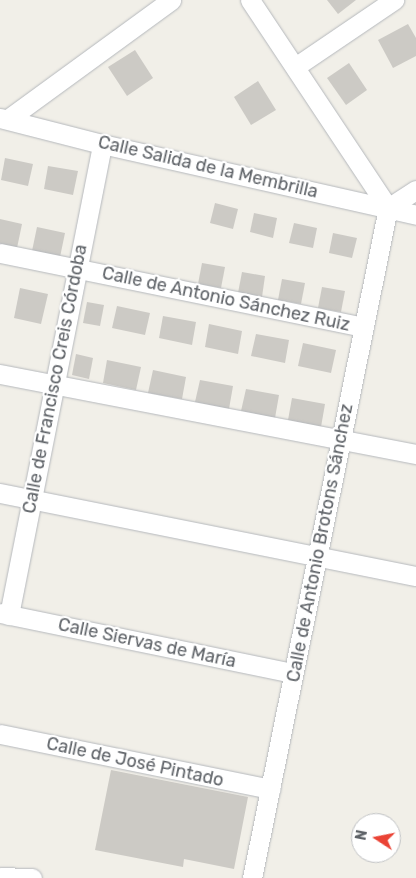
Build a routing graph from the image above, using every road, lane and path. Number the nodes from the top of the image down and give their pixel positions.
1 (171, 0) edge
2 (250, 0) edge
3 (394, 0) edge
4 (295, 67) junction
5 (4, 118) edge
6 (102, 144) junction
7 (416, 190) edge
8 (388, 208) junction
9 (416, 215) edge
10 (0, 253) edge
11 (78, 268) junction
12 (364, 327) junction
13 (0, 374) edge
14 (54, 384) junction
15 (341, 439) junction
16 (416, 454) edge
17 (0, 493) edge
18 (32, 499) junction
19 (317, 556) junction
20 (416, 576) edge
21 (4, 614) edge
22 (294, 673) junction
23 (0, 734) edge
24 (270, 790) junction
25 (0, 877) edge
26 (32, 878) edge
27 (252, 878) edge

1 - 5 street
2 - 4 street
3 - 4 street
4 - 8 street
5 - 6 street, Calle Salida de la Membrilla
6 - 8 street, Calle Salida de la Membrilla
6 - 11 street, Calle de Francisco Creis Córdoba
7 - 8 street
8 - 9 street, Calle Salida de la Membrilla
8 - 12 street, Calle de Antonio Brotons Sánchez
10 - 11 street, Calle de Antonio Sánchez Ruiz
11 - 12 street, Calle de Antonio Sánchez Ruiz
11 - 14 street, Calle de Francisco Creis Córdoba
12 - 15 street, Calle de Antonio Brotons Sánchez
13 - 14 street
14 - 15 street
14 - 18 street, Calle de Francisco Creis Córdoba
15 - 16 street
15 - 19 street, Calle de Antonio Brotons Sánchez
17 - 18 street
18 - 19 street
18 - 21 street, Calle de Francisco Creis Córdoba
19 - 20 street
19 - 22 street, Calle de Antonio Brotons Sánchez
21 - 22 street, Calle Siervas de María
22 - 24 street, Calle de Antonio Brotons Sánchez
23 - 24 street, Calle de José Pintado
24 - 27 street, Calle de Antonio Brotons Sánchez
25 - 26 street

